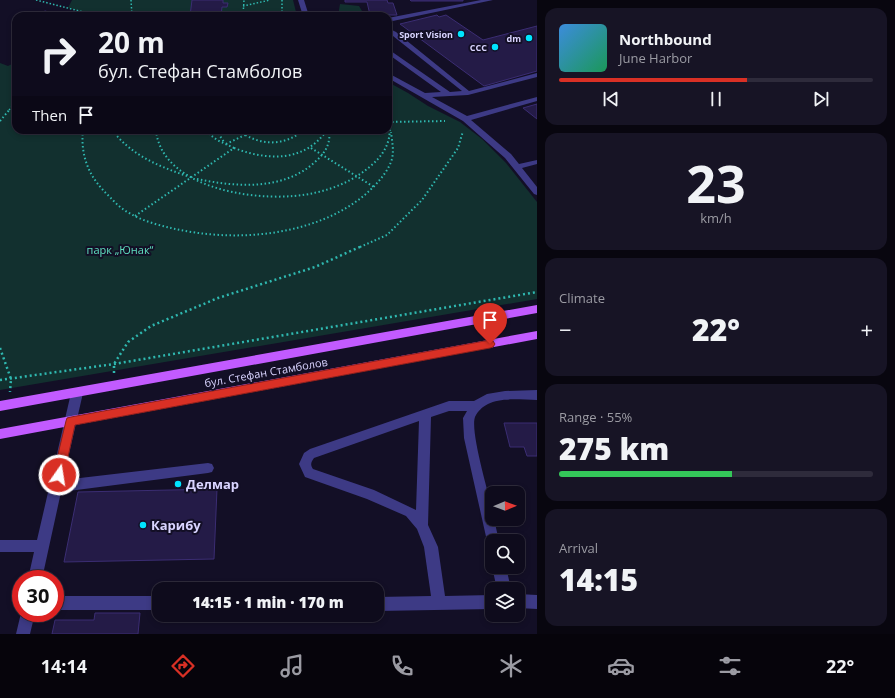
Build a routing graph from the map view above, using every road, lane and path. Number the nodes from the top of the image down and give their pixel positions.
1 (36, 0) edge
2 (131, 0) edge
3 (244, 0) edge
4 (269, 0) edge
5 (282, 0) edge
6 (301, 0) edge
7 (490, 0) edge
8 (243, 6) junction
9 (84, 12) edge
10 (132, 12) edge
11 (243, 12) edge
12 (282, 12) edge
13 (305, 12) edge
14 (392, 19) edge
15 (392, 32) edge
16 (392, 54) edge
17 (537, 75) edge
18 (392, 77) edge
19 (468, 92) junction
20 (426, 95) junction
21 (450, 95) junction
22 (537, 99) edge
23 (12, 107) edge
24 (466, 119) junction
25 (0, 121) edge
26 (392, 122) edge
27 (392, 132) edge
28 (83, 134) edge
29 (115, 134) edge
30 (156, 134) edge
31 (209, 134) edge
32 (218, 134) edge
33 (298, 134) edge
34 (325, 134) edge
35 (329, 134) edge
36 (391, 134) edge
37 (245, 135) joint
38 (226, 144) junction
39 (234, 148) junction
40 (311, 148) junction
41 (323, 155) junction
42 (537, 162) edge
43 (518, 167) junction
44 (358, 176) junction
45 (191, 178) junction
46 (374, 188) junction
47 (537, 192) edge
48 (135, 217) junction
49 (537, 292) edge
50 (537, 309) edge
51 (537, 335) edge
52 (0, 348) edge
53 (114, 364) junction
54 (11, 378) junction
55 (0, 380) edge
56 (114, 386) junction
57 (76, 393) junction
58 (537, 395) edge
59 (4, 405) edge
60 (476, 406) junction
61 (425, 414) junction
62 (71, 421) junction
63 (0, 434) edge
64 (208, 468) dead end
65 (56, 487) junction
66 (422, 525) junction
67 (491, 534) edge
68 (0, 546) edge
69 (43, 546) junction
70 (37, 570) edge
71 (485, 602) edge
72 (525, 602) edge
73 (537, 602) edge
74 (64, 603) edge
75 (152, 603) edge
76 (439, 603) junction
77 (384, 604) edge
78 (26, 622) edge
79 (23, 634) edge

1 - 9 path
2 - 10 path
3 - 8 path
4 - 8 path
5 - 12 path
6 - 13 street
7 - 14 street
8 - 11 path
15 - 19 street
16 - 21 street
17 - 19 street
18 - 20 street
19 - 21 street
20 - 21 street
20 - 24 street
22 - 24 street
23 - 25 path
24 - 26 path
24 - 43 street
24 - 53 path
27 - 46 path
28 - 48 path
29 - 45 path
30 - 45 path
31 - 39 path
32 - 38 path
33 - 37 path
34 - 40 path
35 - 41 path
36 - 44 path
37 - 38 path
38 - 39 path
39 - 40 path
39 - 45 path
40 - 41 path
41 - 44 path
41 - 45 path
42 - 43 street
43 - 47 street
44 - 45 path
44 - 46 path
45 - 48 path
46 - 48 path
49 - 53 path
50 - 56 main road, бул. Стефан Стамболов
51 - 62 main road, бул. Стефан Стамболов
52 - 54 path
53 - 54 path
53 - 56 path
54 - 55 path
54 - 59 path
56 - 57 main road, бул. Стефан Стамболов
57 - 59 main road, бул. Стефан Стамболов
57 - 62 street
58 - 60 street
60 - 61 street
60 - 67 street
61 - 66 street
61 - 66 street
62 - 63 main road, бул. Стефан Стамболов
62 - 65 street
64 - 65 street
65 - 69 street
66 - 76 street
68 - 69 street
69 - 70 street
71 - 76 street
72 - 73 street
74 - 75 street
76 - 77 street
78 - 79 street

